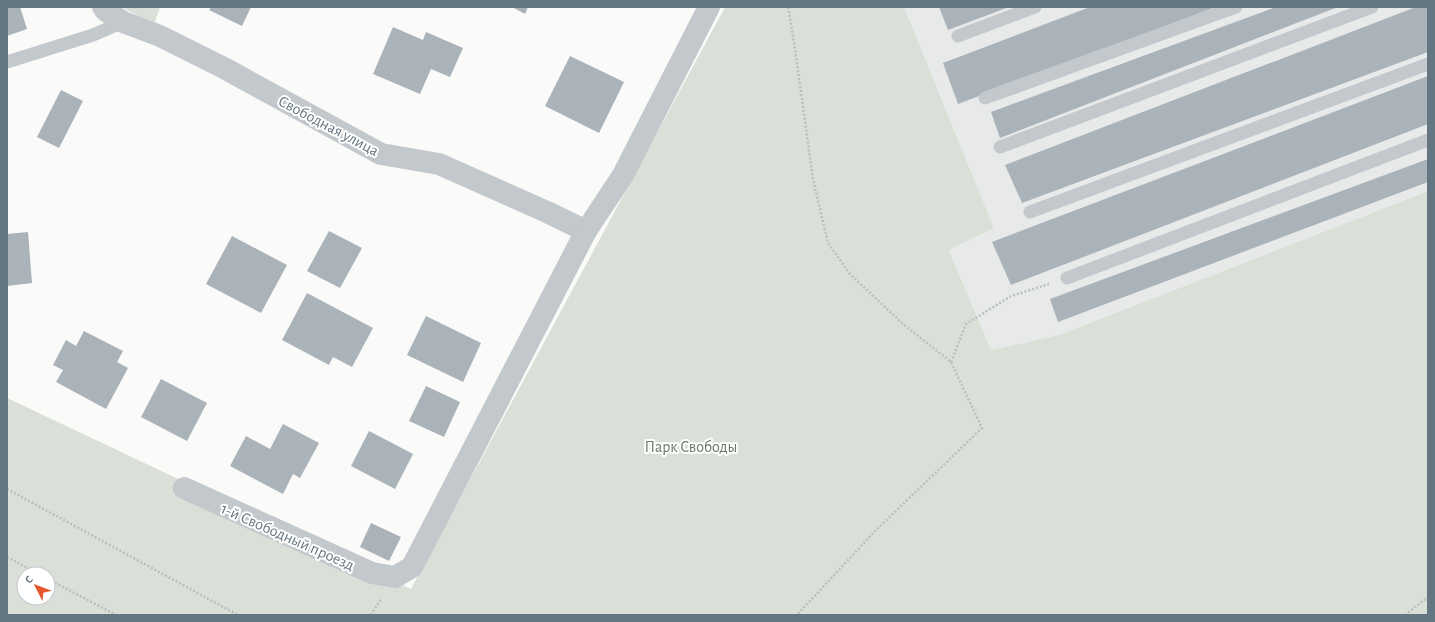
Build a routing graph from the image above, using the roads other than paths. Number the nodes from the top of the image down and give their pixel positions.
1 (103, 7) edge
2 (709, 7) edge
3 (1035, 7) edge
4 (1236, 7) edge
5 (1372, 7) edge
6 (123, 22) junction
7 (958, 36) dead end
8 (7, 62) edge
9 (1428, 64) edge
10 (985, 98) dead end
11 (1428, 140) edge
12 (1000, 147) dead end
13 (1030, 212) dead end
14 (586, 231) junction
15 (1067, 278) road end
16 (184, 488) dead end

1 - 6 street, Свободная улица
2 - 14 street
3 - 7 lane
4 - 10 lane
5 - 12 lane
6 - 8 lane
6 - 14 street, Свободная улица
9 - 13 lane
11 - 15 lane
14 - 16 street, 1-й Свободный проезд

